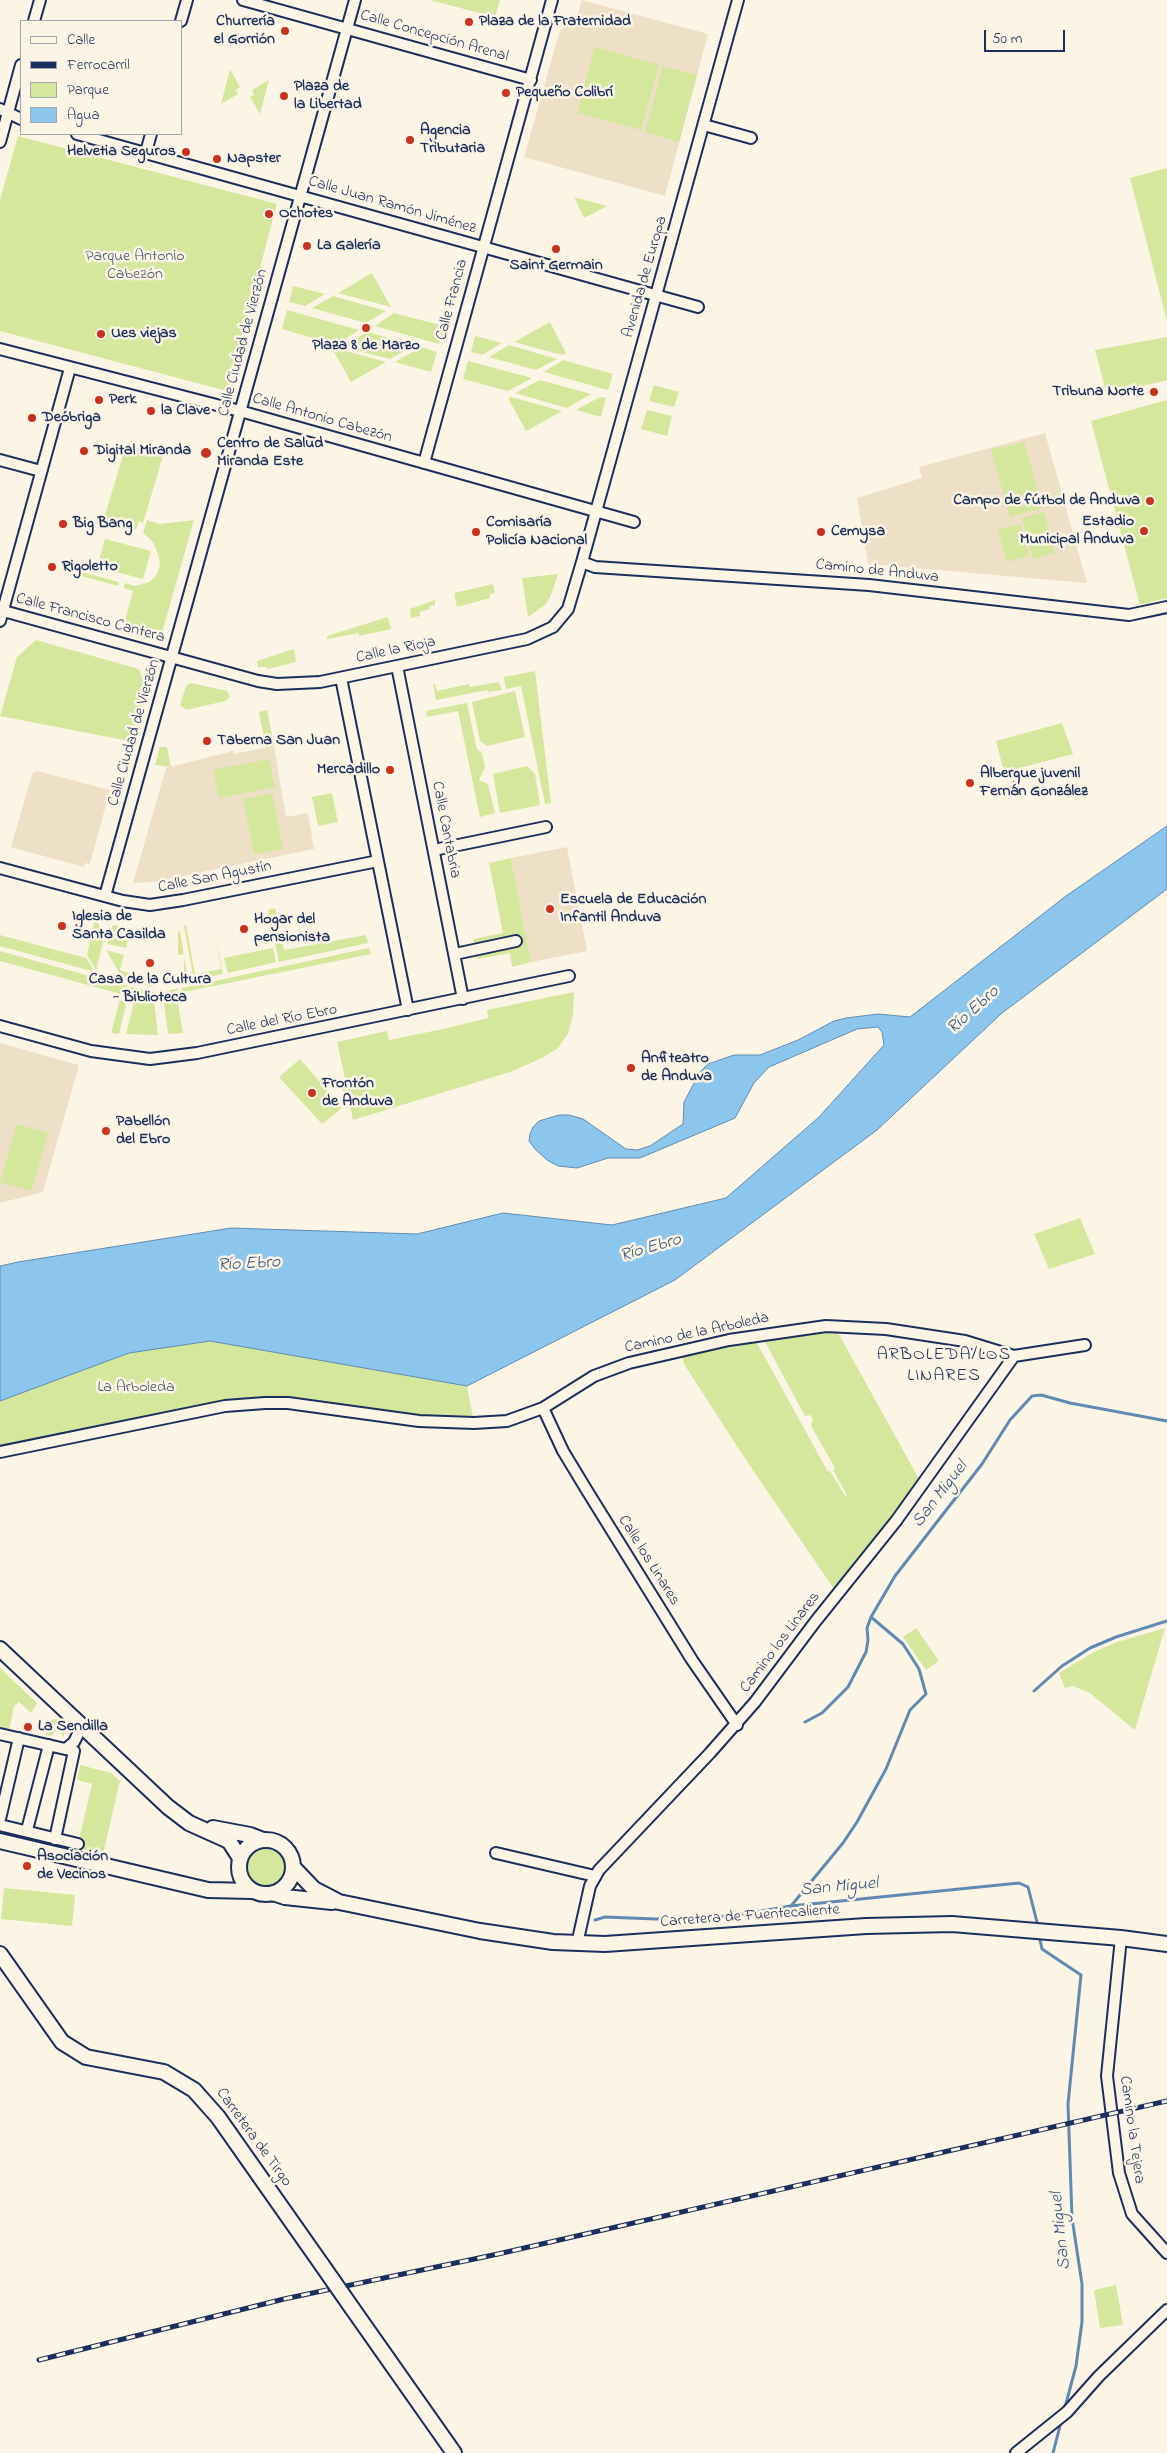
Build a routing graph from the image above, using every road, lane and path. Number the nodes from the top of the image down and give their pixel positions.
1 (40, 0) edge
2 (187, 0) edge
3 (243, 0) edge
4 (355, 0) edge
5 (552, 0) edge
6 (738, 0) edge
7 (34, 20) edge
8 (182, 20) edge
9 (347, 28) junction
10 (20, 68) edge
11 (531, 80) junction
12 (4, 110) edge
13 (20, 118) edge
14 (704, 125) junction
15 (81, 135) edge
16 (151, 135) edge
17 (750, 138) dead end
18 (0, 142) edge
19 (146, 152) junction
20 (300, 196) junction
21 (483, 247) junction
22 (656, 294) junction
23 (698, 307) dead end
24 (0, 350) edge
25 (70, 368) junction
26 (240, 411) junction
27 (0, 460) edge
28 (424, 463) junction
29 (42, 471) junction
30 (597, 511) junction
31 (634, 522) dead end
32 (582, 562) junction
33 (1167, 607) edge
34 (1, 614) edge
35 (172, 656) junction
36 (397, 666) junction
37 (341, 678) junction
38 (546, 827) dead end
39 (434, 850) junction
40 (378, 861) junction
41 (0, 868) edge
42 (105, 896) junction
43 (516, 941) dead end
44 (455, 954) junction
45 (569, 976) dead end
46 (463, 999) junction
47 (408, 1010) junction
48 (0, 1026) edge
49 (1085, 1345) dead end
50 (1014, 1356) junction
51 (542, 1408) junction
52 (0, 1452) edge
53 (0, 1649) edge
54 (737, 1724) junction
55 (79, 1731) junction
56 (0, 1734) edge
57 (19, 1738) junction
58 (49, 1745) junction
59 (67, 1748) junction
60 (0, 1819) edge
61 (0, 1826) edge
62 (199, 1828) junction
63 (27, 1830) junction
64 (55, 1838) junction
65 (263, 1840) junction
66 (6, 1842) edge
67 (78, 1844) dead end
68 (28, 1847) junction
69 (496, 1853) dead end
70 (240, 1865) junction
71 (293, 1867) junction
72 (595, 1876) junction
73 (208, 1890) junction
74 (252, 1891) junction
75 (273, 1893) junction
76 (339, 1902) junction
77 (1121, 1938) junction
78 (577, 1944) junction
79 (1167, 1944) edge
80 (0, 1954) edge
81 (1167, 2253) edge
82 (1167, 2310) edge
83 (454, 2453) edge
84 (1016, 2453) edge

1 - 7 street
2 - 8 street
3 - 9 street, Calle Concepción Arenal
4 - 9 street, Calle Ciudad de Vierzón
5 - 11 street, Calle Francia
6 - 14 street, Avenida de Europa
9 - 11 street, Calle Concepción Arenal
9 - 20 street, Calle Ciudad de Vierzón
10 - 12 street
11 - 21 street, Calle Francia
12 - 13 street
12 - 18 street
14 - 17 street
14 - 22 street, Avenida de Europa
15 - 19 street, Calle Juan Ramón Jiménez
16 - 19 street
19 - 20 street, Calle Juan Ramón Jiménez
20 - 21 street, Calle Juan Ramón Jiménez
20 - 26 street, Calle Ciudad de Vierzón
21 - 22 street, Calle Juan Ramón Jiménez
21 - 28 street, Calle Francia
22 - 23 street, Calle Juan Ramón Jiménez
22 - 30 street, Avenida de Europa
24 - 25 street, Calle Antonio Cabezón
25 - 26 street, Calle Antonio Cabezón
25 - 29 street
26 - 28 street, Calle Antonio Cabezón
26 - 35 street, Calle Ciudad de Vierzón
27 - 29 street
28 - 30 street, Calle Antonio Cabezón
29 - 34 street
30 - 31 street, Calle Antonio Cabezón
30 - 32 street, Avenida de Europa
32 - 33 street, Camino de Anduva
32 - 36 street, Calle la Rioja
34 - 35 street, Calle Francisco Cantera
35 - 37 street, Calle la Rioja
35 - 42 street, Calle Ciudad de Vierzón
36 - 37 street, Calle la Rioja
36 - 39 street, Calle Cantabria
37 - 40 street
38 - 39 street
39 - 44 street, Calle Cantabria
40 - 42 street, Calle San Agustín
40 - 47 street
41 - 42 street, Calle San Agustín
43 - 44 street
44 - 46 street, Calle Cantabria
45 - 46 street, Calle del Río Ebro
46 - 47 street, Calle del Río Ebro
47 - 48 street, Calle del Río Ebro
49 - 50 street, Camino de la Arboleda
50 - 51 street, Camino de la Arboleda
50 - 54 street, Camino los Linares
51 - 52 street, Camino de la Arboleda
51 - 54 street, Calle los Linares
53 - 55 main road
54 - 72 street, Camino los Linares
55 - 59 street
55 - 62 main road
56 - 57 street
57 - 58 street
57 - 60 street
58 - 59 street
58 - 63 street
59 - 64 street
61 - 63 street
62 - 65 main road
62 - 70 main road
63 - 64 street
63 - 66 street
63 - 68 street
64 - 67 street
65 - 70 main road
65 - 71 main road
66 - 68 main road
68 - 73 main road
69 - 72 street
70 - 73 main road
70 - 74 main road
71 - 75 main road
71 - 76 main road
72 - 78 street, Camino los Linares
73 - 74 main road
74 - 75 main road
75 - 76 main road
76 - 78 main road, Carretera de Fuentecaliente
77 - 78 main road, Carretera de Fuentecaliente
77 - 79 main road, Carretera de Fuentecaliente
77 - 81 street, Camino la Tejera
80 - 83 main road, Carretera de Tirgo, bridge
82 - 84 street

